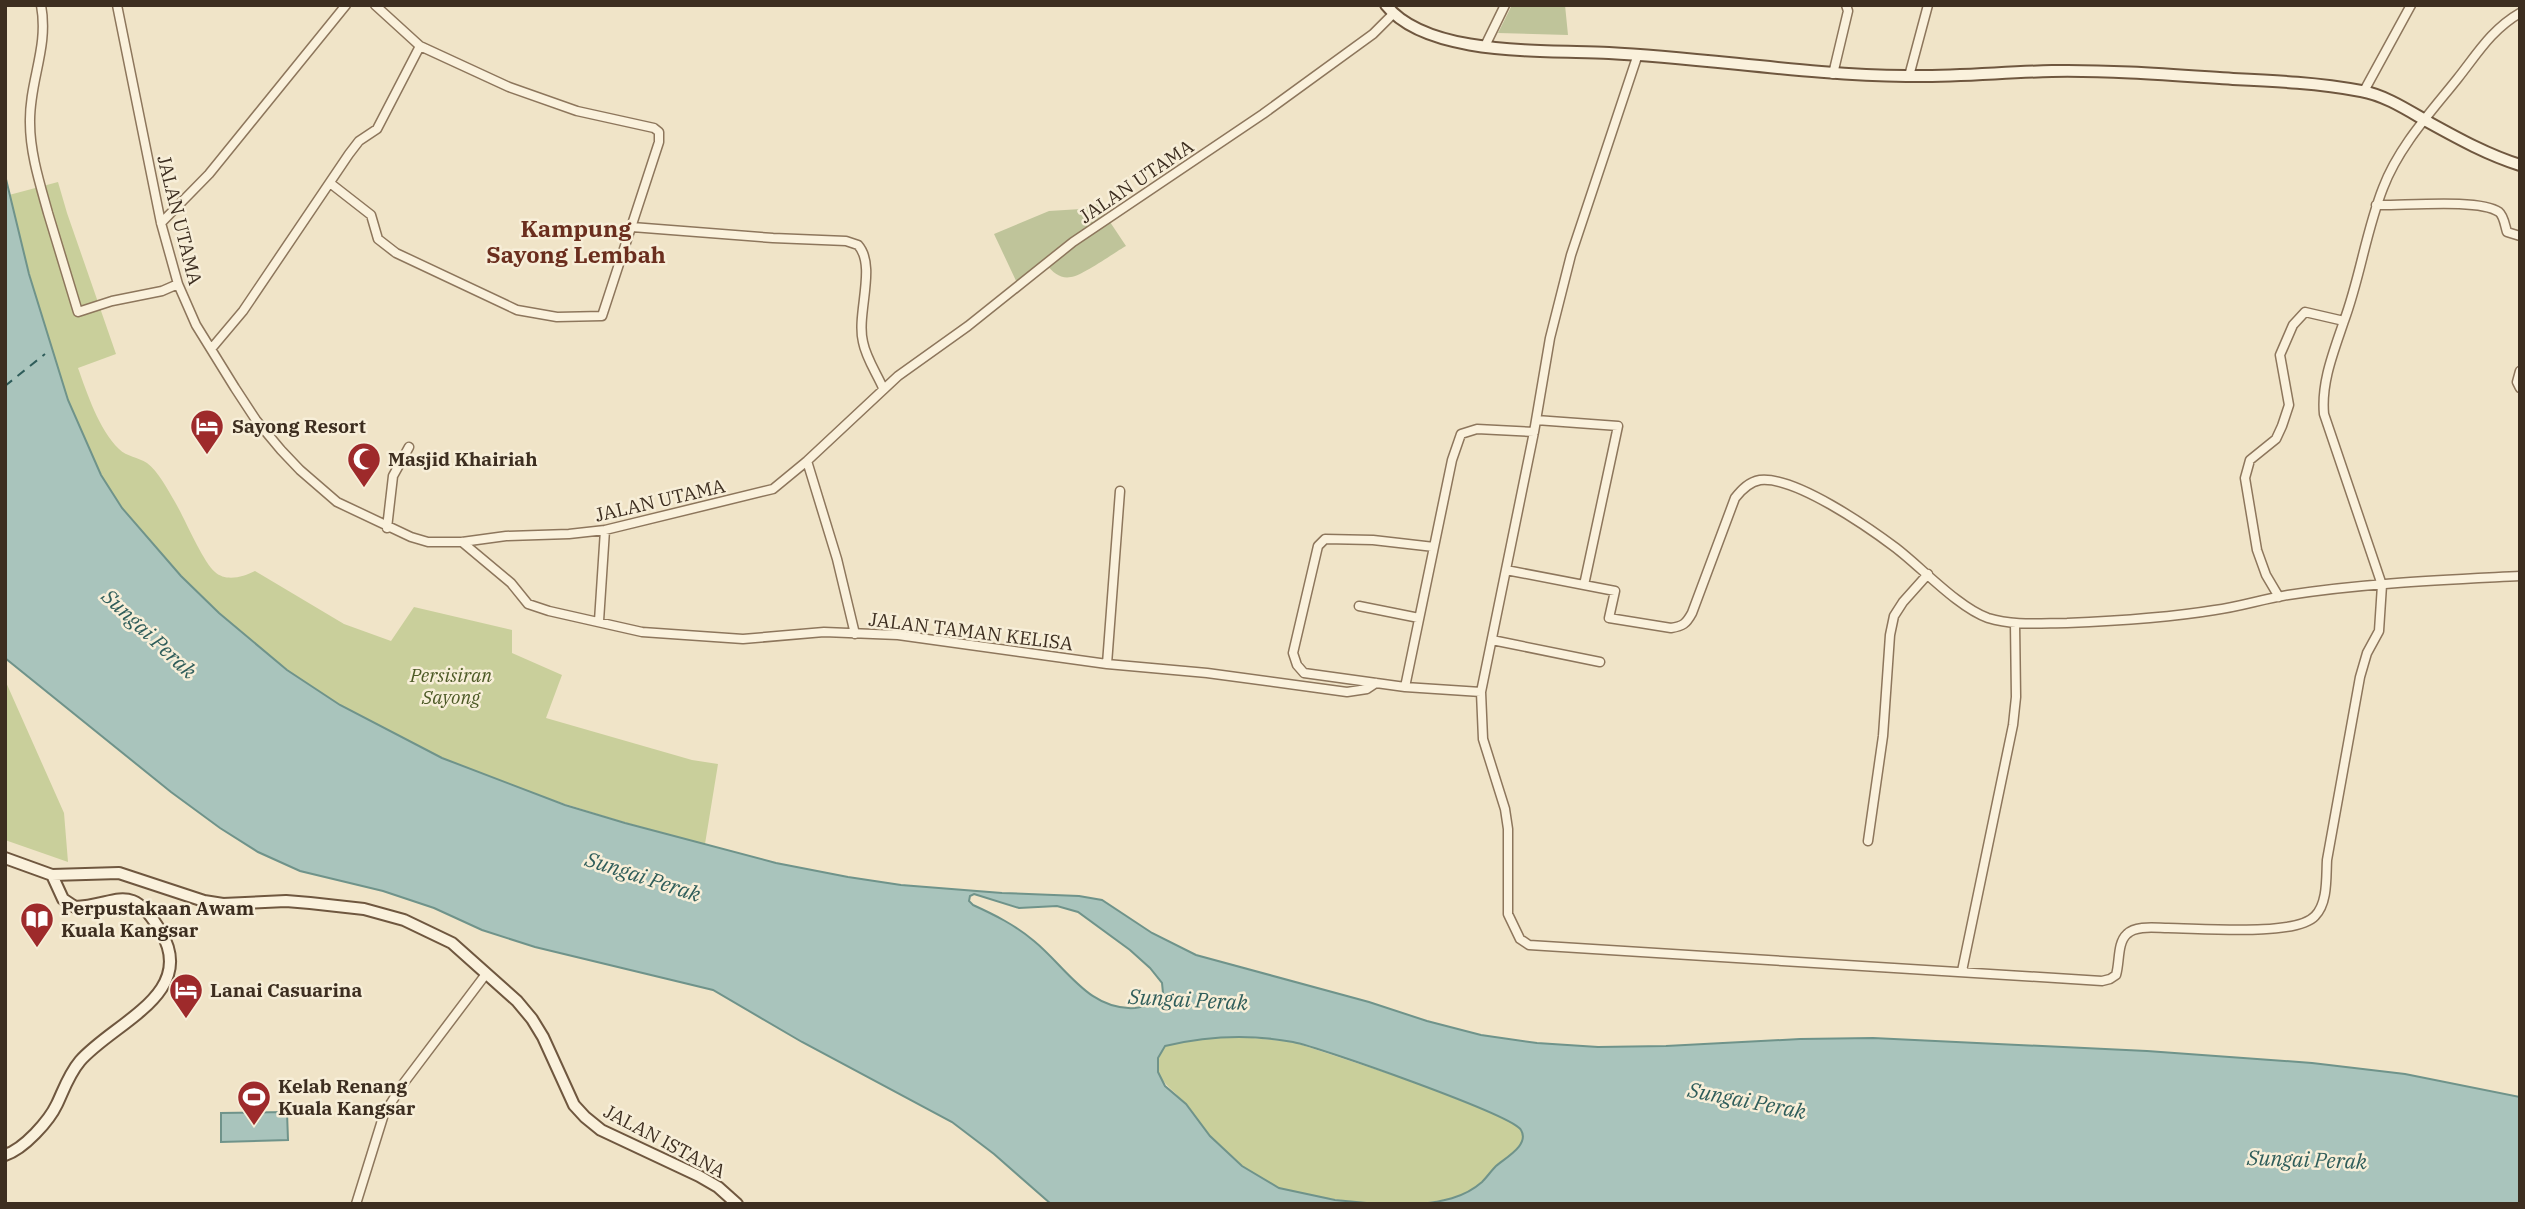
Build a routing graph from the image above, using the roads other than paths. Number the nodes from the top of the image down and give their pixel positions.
1 (41, 5) edge
2 (117, 5) edge
3 (346, 5) edge
4 (375, 5) edge
5 (1506, 5) edge
6 (1846, 5) edge
7 (1928, 5) edge
8 (2411, 5) edge
9 (1390, 10) edge
10 (2520, 13) edge
11 (420, 46) junction
12 (1485, 46) junction
13 (1638, 54) junction
14 (1833, 74) junction
15 (1909, 76) junction
16 (2364, 91) junction
17 (2423, 119) junction
18 (2520, 165) edge
19 (330, 183) junction
20 (2376, 205) junction
21 (161, 223) junction
22 (632, 227) junction
23 (2520, 236) edge
24 (178, 284) junction
25 (2344, 321) junction
26 (211, 349) junction
27 (2520, 370) edge
28 (883, 388) junction
29 (2520, 388) edge
30 (1536, 420) junction
31 (1534, 432) junction
32 (410, 447) dead end
33 (807, 461) junction
34 (1120, 491) dead end
35 (387, 528) junction
36 (605, 530) junction
37 (462, 542) junction
38 (1434, 547) junction
39 (1506, 570) junction
40 (1928, 574) junction
41 (2520, 576) edge
42 (1584, 585) junction
43 (2382, 585) junction
44 (2279, 597) junction
45 (1359, 606) dead end
46 (1419, 618) junction
47 (599, 621) junction
48 (2015, 623) junction
49 (856, 634) junction
50 (1492, 640) junction
51 (1601, 662) dead end
52 (1107, 664) junction
53 (1376, 683) junction
54 (1405, 687) junction
55 (1481, 692) junction
56 (1868, 841) dead end
57 (5, 858) edge
58 (52, 875) junction
59 (1962, 971) junction
60 (486, 974) junction
61 (5, 1155) edge
62 (356, 1204) edge
63 (737, 1204) edge

1 - 24 street
2 - 21 street, JALAN UTAMA
3 - 21 street
4 - 11 street
5 - 12 street
6 - 14 street
7 - 15 street
8 - 16 street
9 - 12 street
9 - 28 street, JALAN UTAMA
10 - 17 street
11 - 19 street
11 - 22 street
12 - 13 street
13 - 14 street
13 - 30 street
14 - 15 street
15 - 16 street
16 - 17 street
17 - 18 street
17 - 20 street
19 - 22 street
19 - 26 street
20 - 23 street
20 - 25 street
21 - 24 street, JALAN UTAMA
22 - 28 street
24 - 26 street, JALAN UTAMA
25 - 43 street
25 - 44 street
26 - 35 street, JALAN UTAMA
27 - 29 street
28 - 33 street, JALAN UTAMA
30 - 31 street
30 - 42 street
31 - 38 street
31 - 39 street
32 - 35 street
33 - 36 street, JALAN UTAMA
33 - 49 street
34 - 52 street
35 - 37 street, JALAN UTAMA
36 - 37 street, JALAN UTAMA
36 - 47 street
37 - 47 street, JALAN TAMAN KELISA
38 - 46 street
38 - 53 street
39 - 42 street
39 - 50 street
40 - 42 street
40 - 48 street
40 - 56 street
41 - 43 street
43 - 44 street
43 - 59 street
44 - 48 street
45 - 46 street
46 - 54 street
47 - 49 street, JALAN TAMAN KELISA
48 - 59 street
49 - 52 street, JALAN TAMAN KELISA
50 - 51 street
50 - 55 street
52 - 53 street, JALAN TAMAN KELISA
53 - 54 street
54 - 55 street
55 - 59 street
57 - 58 street, JALAN ISTANA
58 - 60 street, JALAN ISTANA
58 - 61 street
60 - 62 street
60 - 63 street, JALAN ISTANA

